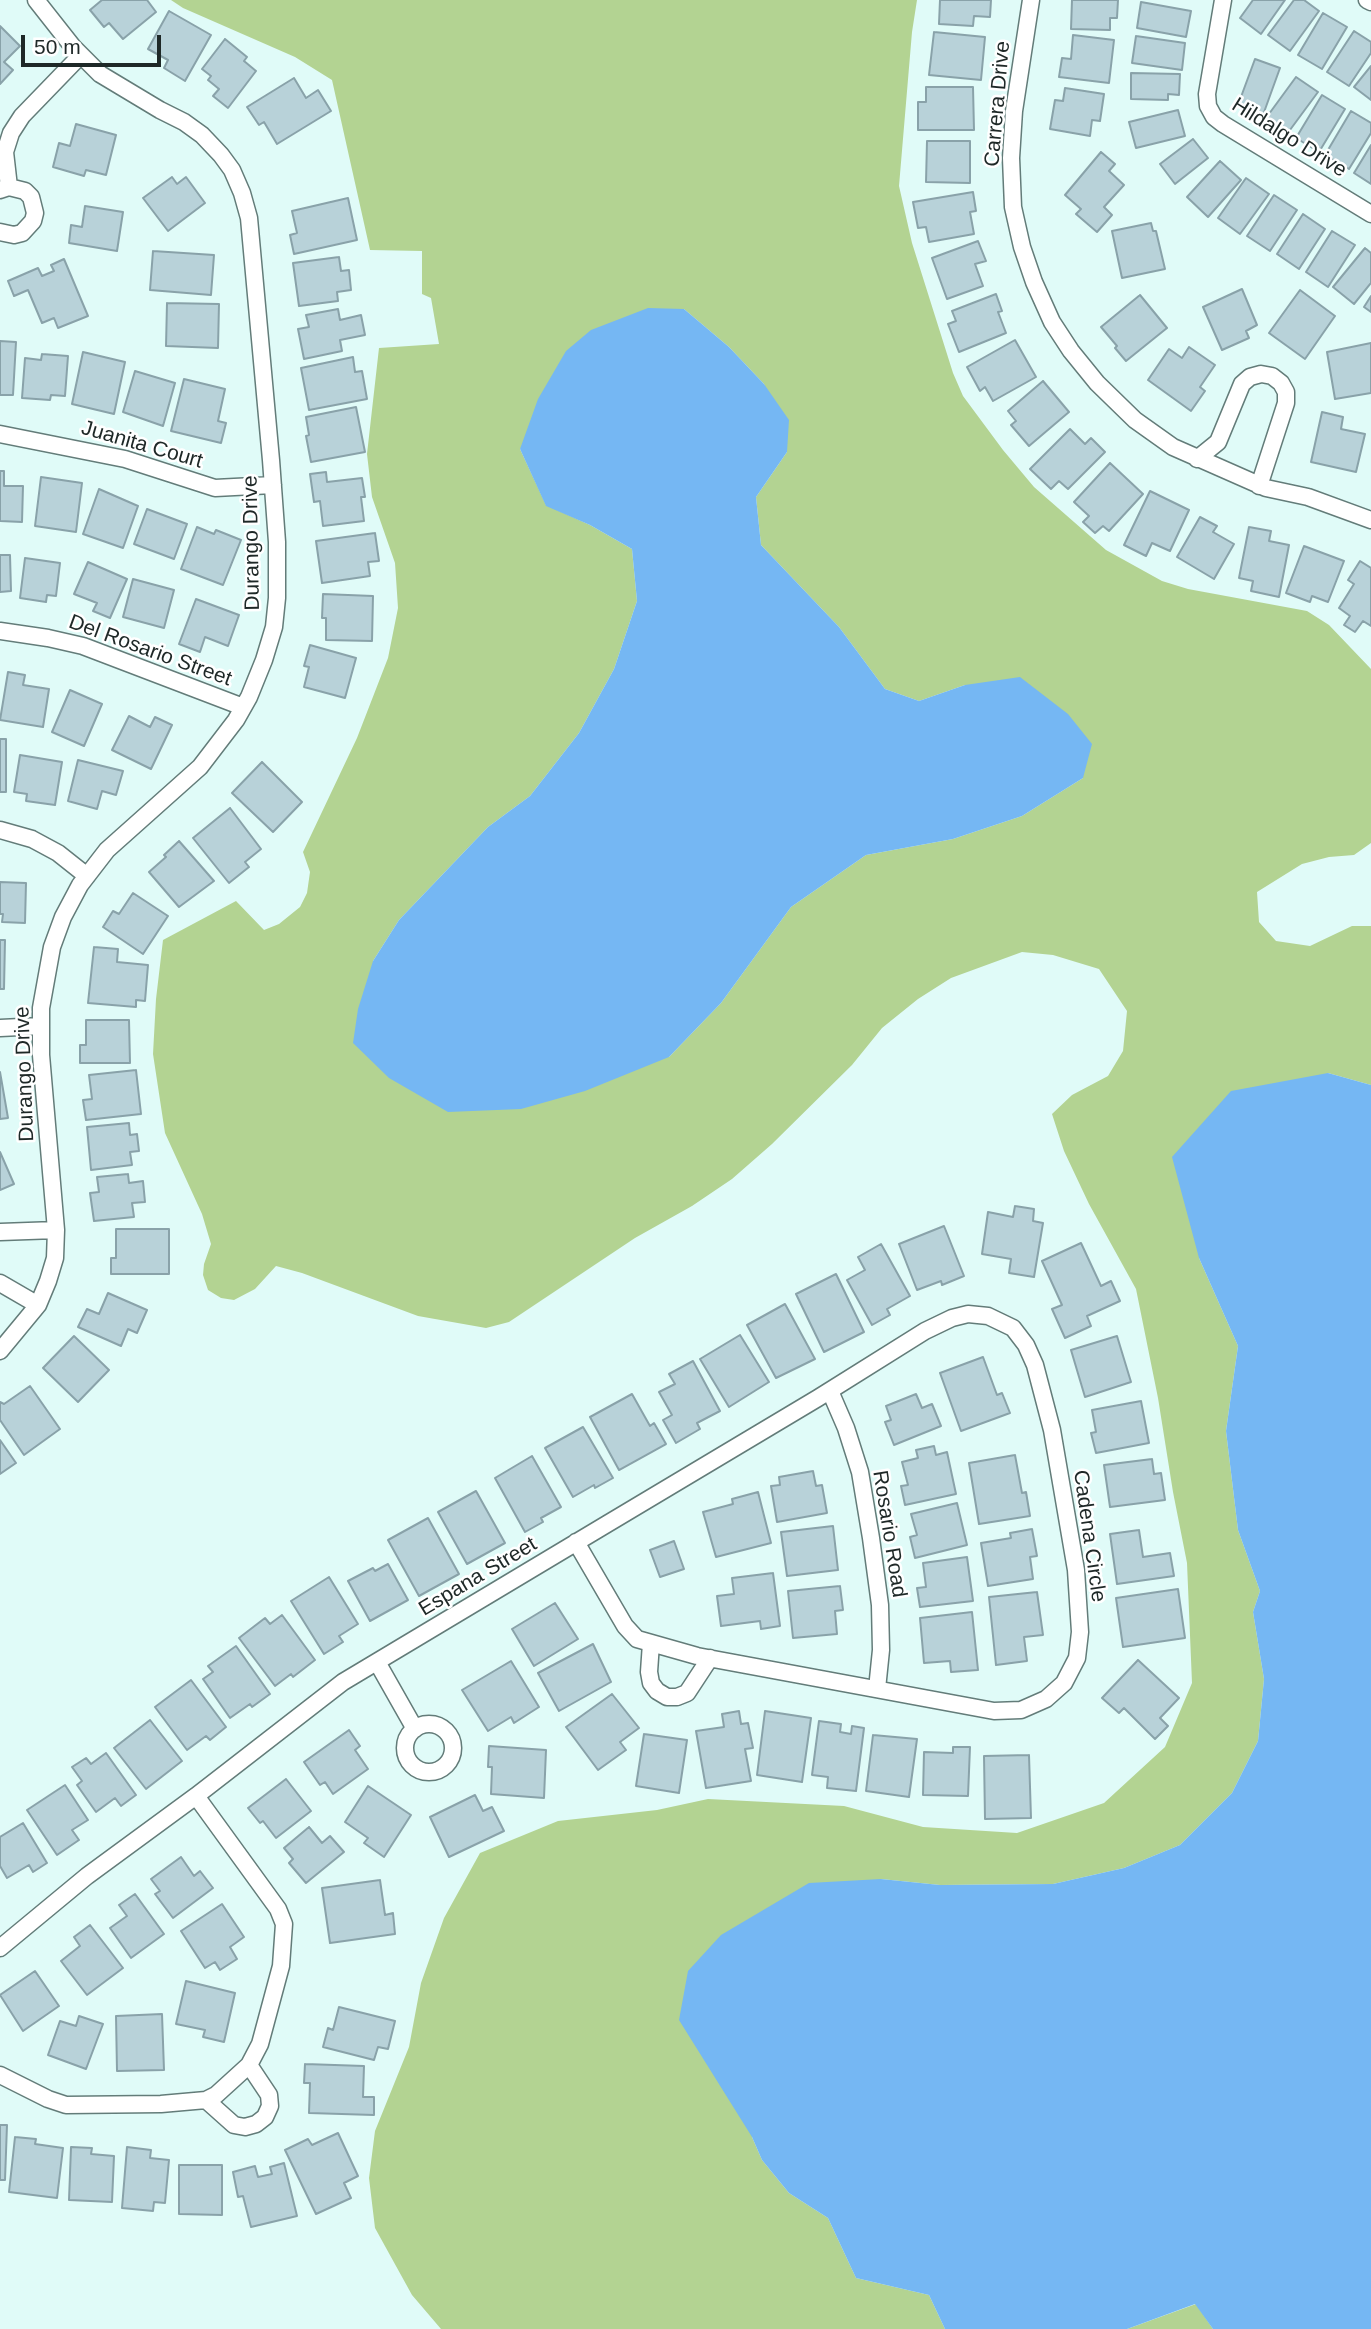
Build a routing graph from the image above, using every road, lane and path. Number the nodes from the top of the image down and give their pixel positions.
1 (36, 0) edge
2 (1031, 0) edge
3 (1223, 0) edge
4 (81, 55) junction
5 (4, 189) edge
6 (1371, 214) edge
7 (0, 232) edge
8 (0, 434) edge
9 (1197, 459) junction
10 (273, 485) junction
11 (1259, 486) junction
12 (1371, 520) edge
13 (0, 631) edge
14 (243, 707) junction
15 (0, 830) edge
16 (87, 876) junction
17 (41, 1026) junction
18 (0, 1028) edge
19 (56, 1230) junction
20 (0, 1232) edge
21 (0, 1283) edge
22 (37, 1305) junction
23 (1013, 1328) joint
24 (0, 1351) edge
25 (830, 1391) junction
26 (576, 1542) junction
27 (651, 1643) junction
28 (710, 1658) junction
29 (377, 1662) junction
30 (877, 1689) junction
31 (415, 1729) dead end
32 (196, 1796) junction
33 (0, 1948) edge
34 (249, 2065) junction
35 (0, 2075) edge
36 (206, 2100) junction

1 - 4 street, Durango Drive
2 - 9 street, Carrera Drive
3 - 6 street, Hildalgo Drive
4 - 5 street
4 - 10 street, Durango Drive
5 - 7 street
8 - 10 street, Juanita Court
9 - 11 street, Carrera Drive
9 - 11 street
10 - 14 street, Durango Drive
11 - 12 street, Carrera Drive
13 - 14 street, Del Rosario Street
14 - 16 street, Durango Drive
15 - 16 street
16 - 17 street, Durango Drive
17 - 18 street
17 - 19 street, Durango Drive
19 - 20 street
19 - 22 street, Durango Drive
21 - 22 street
22 - 24 street, Durango Drive
23 - 25 street, Espana Street
23 - 30 street, Cadena Circle
25 - 26 street, Espana Street
25 - 30 street, Rosario Road
26 - 27 street, Cadena Circle
26 - 29 street, Espana Street
27 - 28 street, Cadena Circle
27 - 28 street
28 - 30 street, Cadena Circle
29 - 31 street
29 - 32 street, Espana Street
32 - 33 street, Espana Street
32 - 34 street
34 - 36 street
34 - 36 street
35 - 36 street

